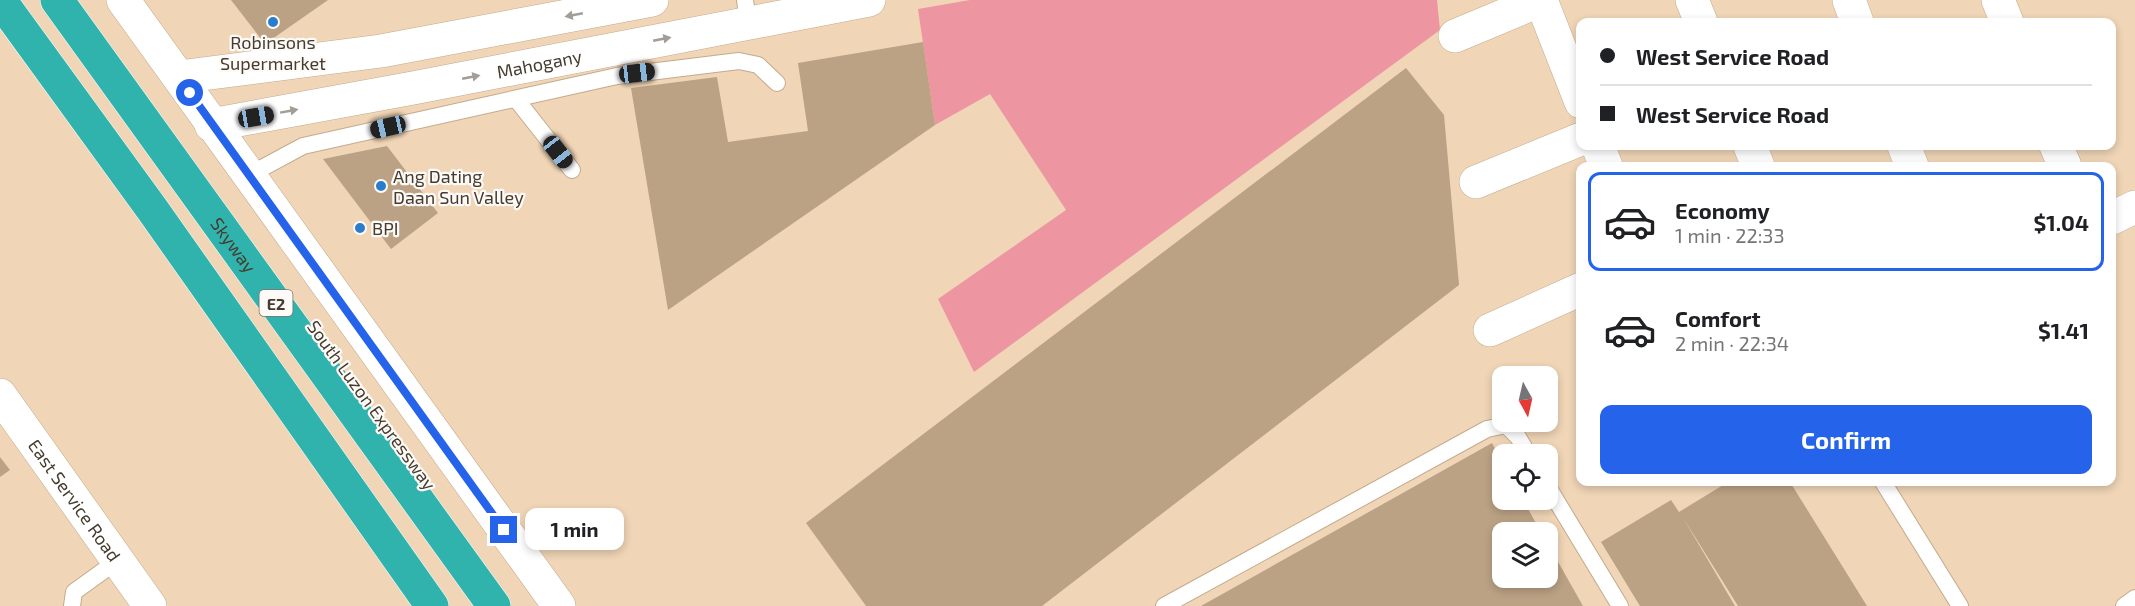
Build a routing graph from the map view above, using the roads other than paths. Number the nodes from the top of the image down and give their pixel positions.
1 (0, 0) edge
2 (57, 0) edge
3 (81, 0) edge
4 (123, 0) edge
5 (652, 0) edge
6 (869, 0) edge
7 (1541, 0) edge
8 (1692, 0) edge
9 (1849, 0) edge
10 (1998, 0) edge
11 (762, 10) edge
12 (1699, 18) edge
13 (1856, 18) edge
14 (2005, 18) edge
15 (0, 24) edge
16 (1455, 36) dead end
17 (381, 51) junction
18 (179, 77) junction
19 (777, 83) dead end
20 (1576, 89) edge
21 (388, 93) junction
22 (516, 99) junction
23 (211, 125) junction
24 (1576, 141) edge
25 (572, 170) dead end
26 (249, 175) junction
27 (1476, 182) dead end
28 (2135, 207) edge
29 (2116, 217) edge
30 (1576, 291) edge
31 (1490, 330) dead end
32 (0, 394) edge
33 (1522, 444) edge
34 (1885, 486) edge
35 (1558, 504) edge
36 (117, 561) junction
37 (2135, 598) edge
38 (73, 599) edge
39 (86, 606) edge
40 (150, 606) edge
41 (417, 606) edge
42 (432, 606) edge
43 (494, 606) edge
44 (516, 606) edge
45 (559, 606) edge
46 (1164, 606) edge
47 (1620, 606) edge
48 (1960, 606) edge
49 (2124, 606) edge

1 - 42 highway, E2
2 - 43 highway, Skyway / E2
3 - 44 highway, South Luzon Expressway / E2
4 - 18 street
5 -> 17 street
6 - 11 street, Mahogany
7 - 16 street
7 - 20 street
8 - 12 street
9 - 13 street
10 - 14 street
21 -> 11 street, Mahogany
15 - 41 highway
17 - 18 street
17 - 21 street
18 - 23 street
19 - 22 lane
23 -> 21 street, Mahogany
22 - 25 lane
22 - 26 lane
23 - 26 street
24 - 27 street
26 - 45 street
28 - 29 street
30 - 31 street
32 - 36 street, East Service Road
33 - 46 lane
34 - 48 lane
35 - 47 lane
36 - 38 lane
36 - 40 street, East Service Road
37 - 49 lane
38 - 39 lane

